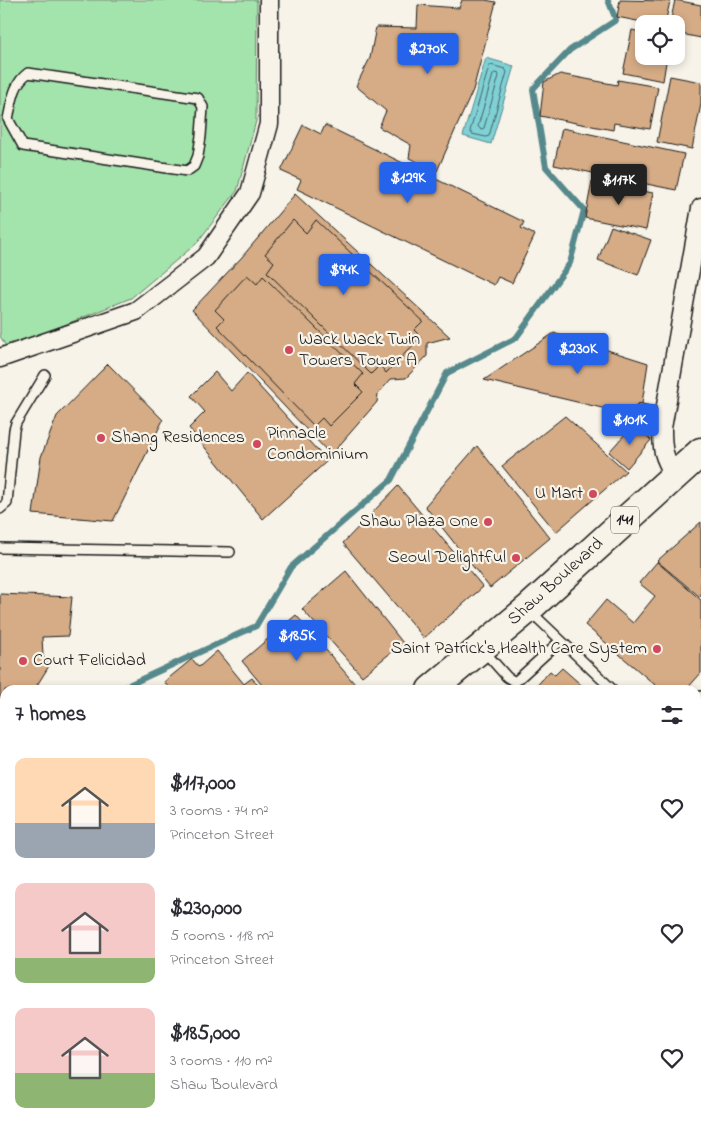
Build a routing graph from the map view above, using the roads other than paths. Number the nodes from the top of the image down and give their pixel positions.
1 (269, 0) edge
2 (4, 121) edge
3 (701, 208) edge
4 (697, 258) edge
5 (0, 358) edge
6 (45, 375) dead end
7 (640, 410) dead end
8 (664, 414) junction
9 (701, 452) edge
10 (675, 475) junction
11 (0, 509) edge
12 (0, 548) edge
13 (230, 552) dead end
14 (528, 608) junction
15 (560, 641) junction
16 (481, 648) junction
17 (438, 685) edge
18 (608, 685) edge

1 - 5 street
2 - 2 lane
3 - 4 street
4 - 8 street
6 - 11 lane
7 - 8 lane
8 - 10 street
9 - 10 main road, Shaw Boulevard / 141
10 - 14 main road, Shaw Boulevard / 141
12 - 13 lane
14 - 15 lane
14 - 16 main road, Shaw Boulevard / 141
15 - 16 lane
15 - 18 lane
16 - 17 main road, Shaw Boulevard / 141

